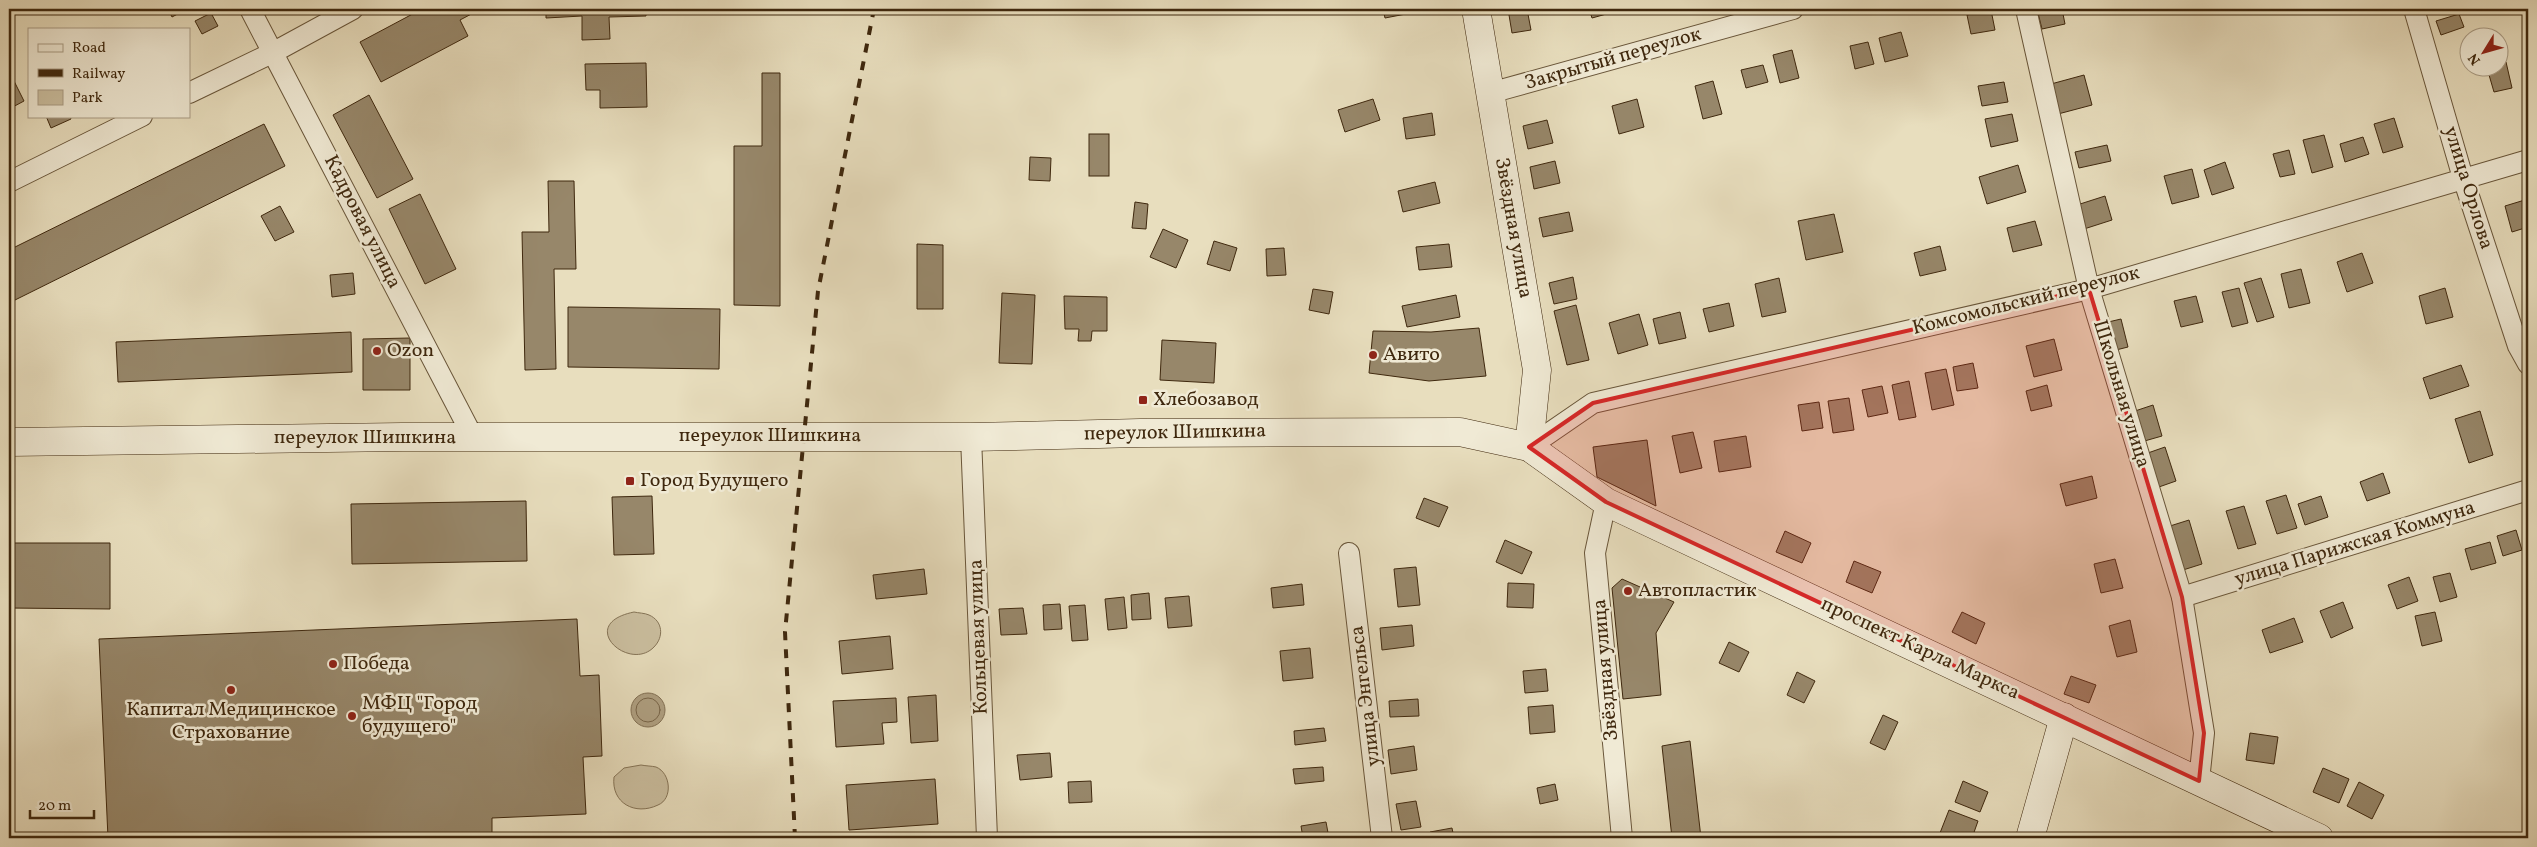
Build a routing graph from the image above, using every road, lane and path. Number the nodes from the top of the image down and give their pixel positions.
1 (250, 9) edge
2 (353, 9) edge
3 (1476, 9) edge
4 (1793, 9) edge
5 (2026, 9) edge
6 (2414, 9) edge
7 (274, 52) junction
8 (190, 93) edge
9 (1490, 93) junction
10 (138, 118) edge
11 (2528, 160) edge
12 (2463, 178) junction
13 (9, 182) edge
14 (2089, 289) junction
15 (2528, 364) edge
16 (971, 436) junction
17 (473, 437) junction
18 (9, 442) edge
19 (1529, 447) junction
20 (2528, 490) edge
21 (1606, 502) junction
22 (1349, 553) dead end
23 (2182, 597) junction
24 (2064, 717) junction
25 (2200, 781) junction
26 (987, 838) edge
27 (1382, 838) edge
28 (1622, 838) edge
29 (2030, 838) edge
30 (2319, 838) edge

1 - 7 street, Кадровая улица
2 - 7 street
3 - 9 main road, Звёздная улица
4 - 9 street, Закрытый переулок
5 - 14 street, Школьная улица
6 - 12 street, улица Орлова
7 - 8 street
7 - 17 street, Кадровая улица
9 - 19 main road, Звёздная улица
10 - 13 street
11 - 12 street, Комсомольский переулок
12 - 14 street, Комсомольский переулок
12 - 15 street, улица Орлова
14 - 19 street, Комсомольский переулок
14 - 23 street, Школьная улица
16 - 17 main road, переулок Шишкина
16 - 19 main road, переулок Шишкина
16 - 26 street, Кольцевая улица
17 - 18 main road, переулок Шишкина
19 - 21 main road, проспект Карла Маркса
20 - 23 street, улица Парижская Коммуна
21 - 24 main road, проспект Карла Маркса
21 - 28 street, Звёздная улица
22 - 27 street, улица Энгельса
23 - 25 street, Школьная улица
24 - 25 main road, проспект Карла Маркса
24 - 29 main road
25 - 30 main road, проспект Карла Маркса

